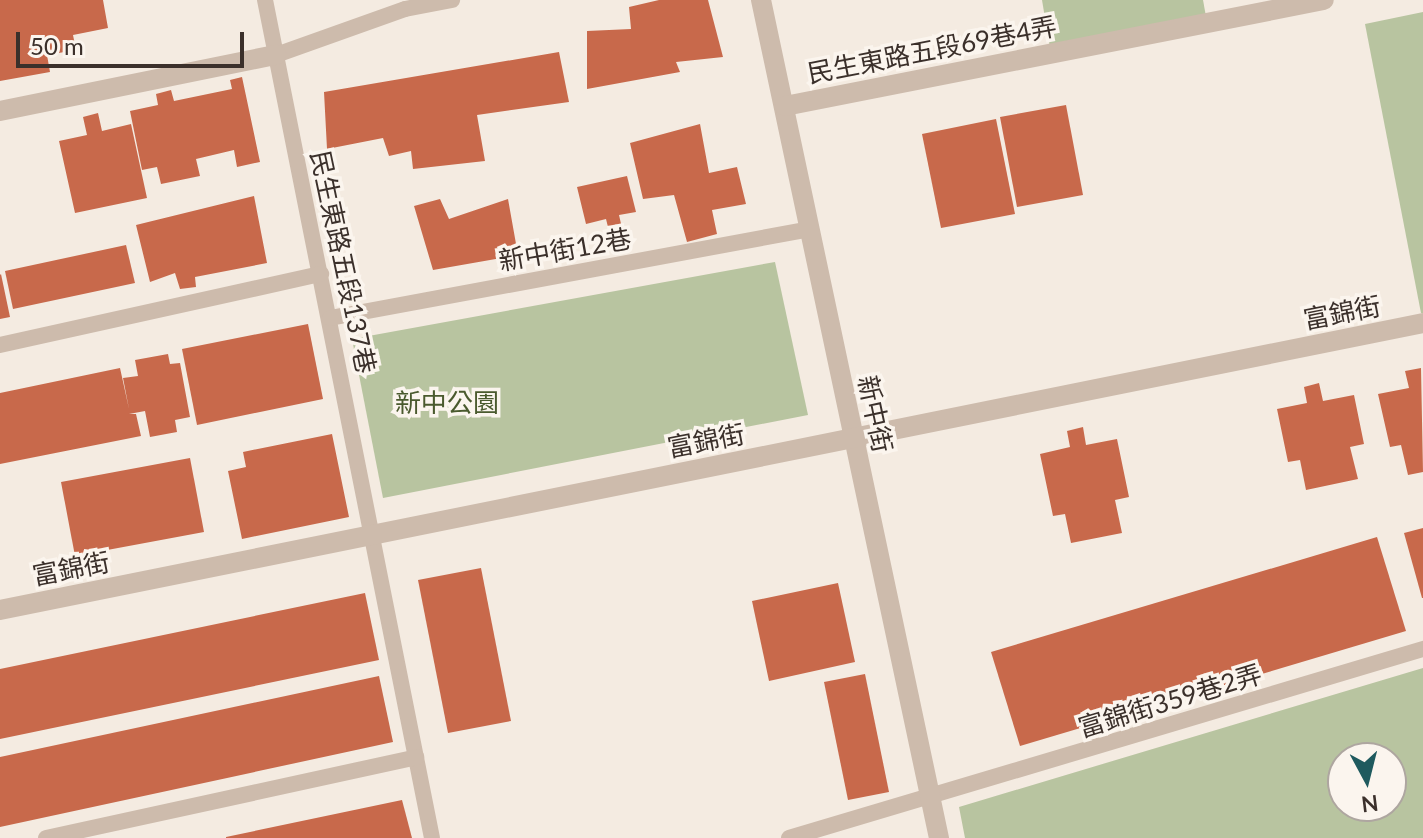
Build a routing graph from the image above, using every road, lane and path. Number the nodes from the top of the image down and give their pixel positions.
1 (265, 0) edge
2 (452, 0) edge
3 (761, 0) edge
4 (1324, 0) edge
5 (276, 55) junction
6 (785, 106) junction
7 (0, 111) edge
8 (810, 229) junction
9 (321, 274) junction
10 (330, 318) junction
11 (1423, 323) edge
12 (0, 345) edge
13 (854, 438) junction
14 (373, 534) junction
15 (0, 610) edge
16 (1423, 649) edge
17 (416, 757) junction
18 (932, 799) junction
19 (46, 838) edge
20 (432, 838) edge
21 (789, 838) edge
22 (939, 838) edge

1 - 5 lane, 民生東路五段137巷
2 - 5 lane
3 - 6 street, 新中街
4 - 6 street, 民生東路五段69巷4弄
5 - 7 street
5 - 9 lane, 民生東路五段137巷
6 - 8 street, 新中街
8 - 10 lane, 新中街12巷
8 - 13 street, 新中街
9 - 10 lane, 民生東路五段137巷
9 - 12 lane
10 - 14 lane, 民生東路五段137巷
11 - 13 street, 富錦街
13 - 14 street, 富錦街
13 - 18 street, 新中街
14 - 15 street, 富錦街
14 - 17 lane, 民生東路五段137巷
16 - 18 lane, 富錦街359巷2弄
17 - 19 lane
17 - 20 lane, 民生東路五段137巷
18 - 21 lane, 富錦街359巷2弄
18 - 22 street, 新中街

